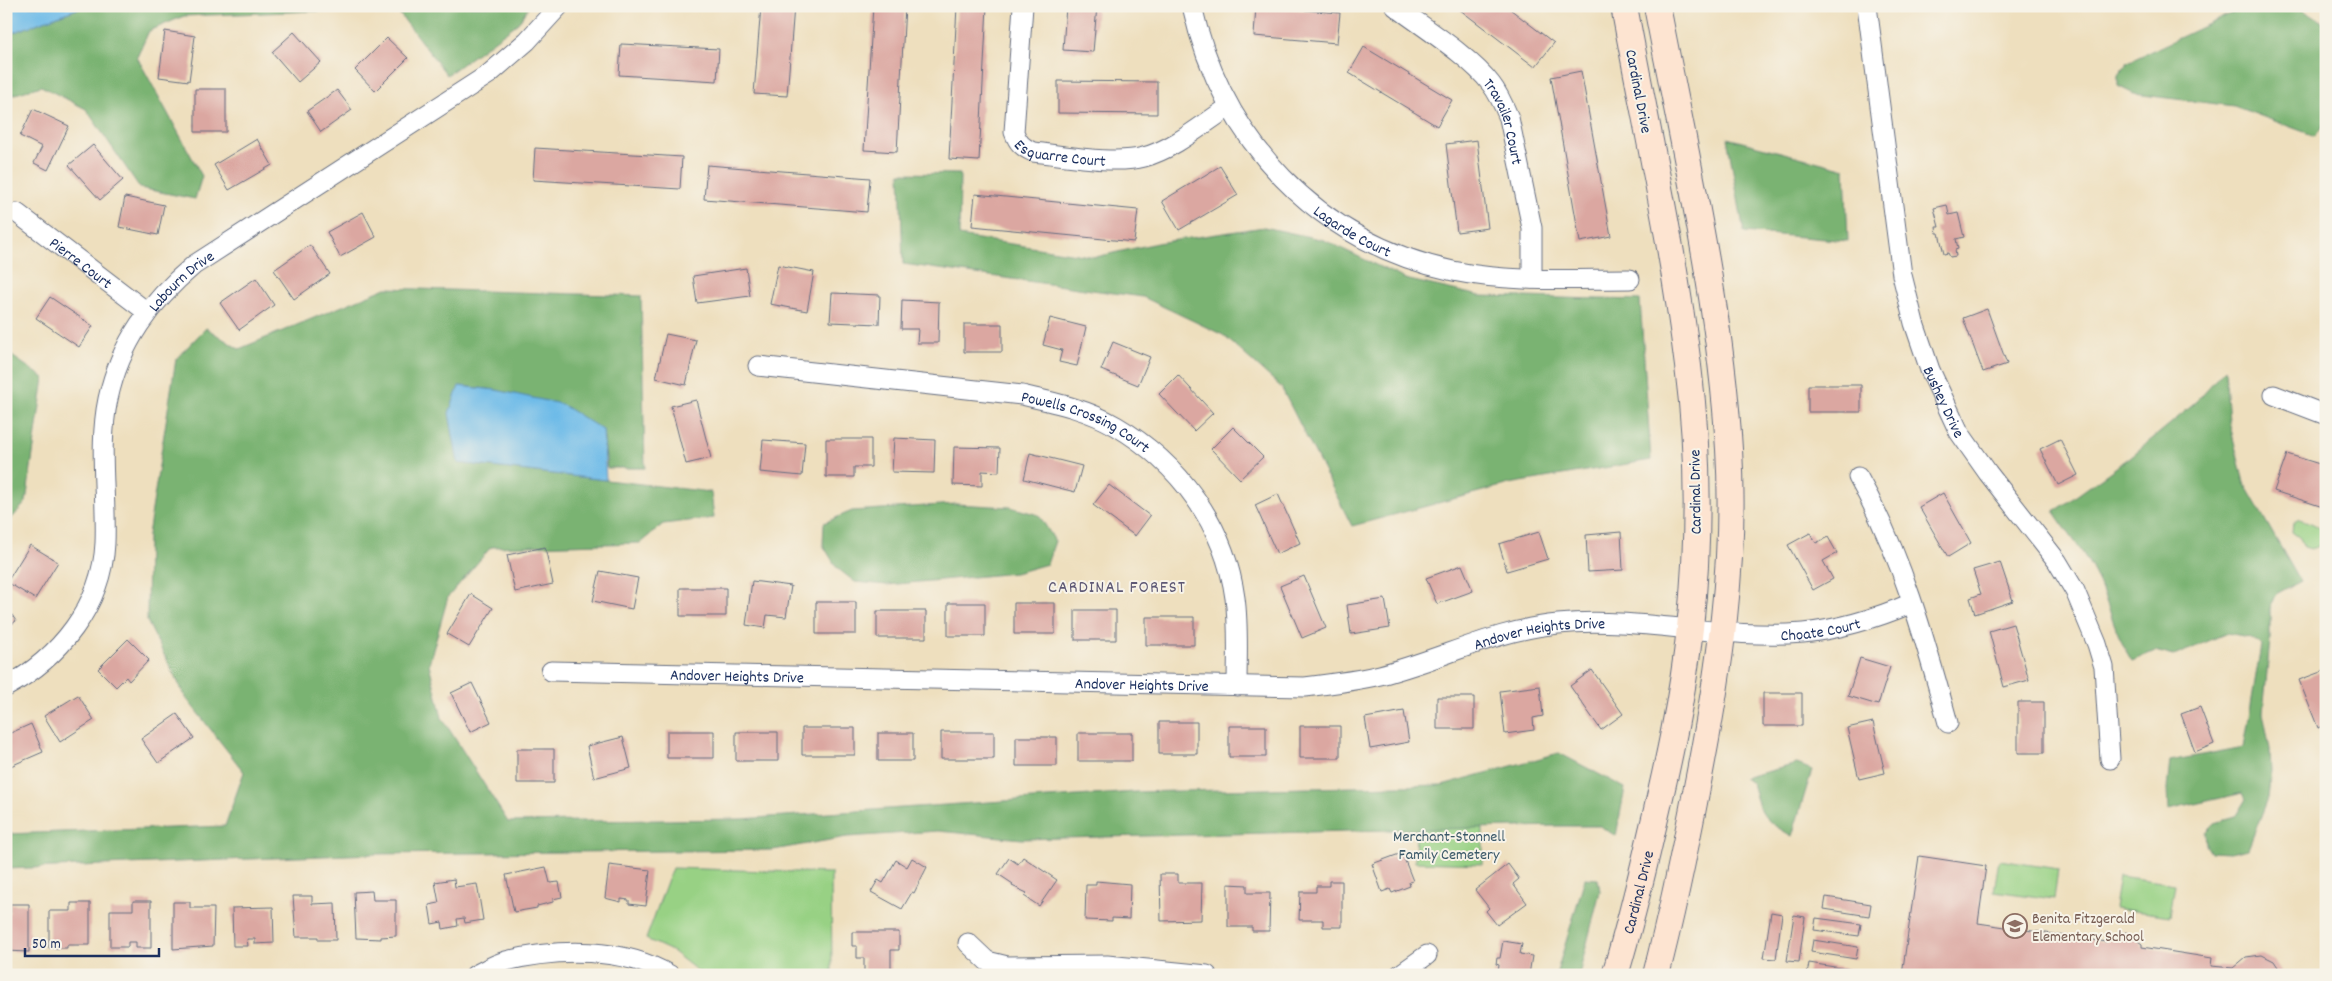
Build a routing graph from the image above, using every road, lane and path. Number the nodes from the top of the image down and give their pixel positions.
1 (559, 6) edge
2 (1023, 6) edge
3 (1192, 6) edge
4 (1395, 6) edge
5 (1624, 6) edge
6 (1657, 6) edge
7 (1867, 6) edge
8 (1229, 107) junction
9 (17, 213) dead end
10 (1532, 279) junction
11 (1630, 279) dead end
12 (147, 312) junction
13 (758, 366) dead end
14 (2274, 395) dead end
15 (2326, 416) edge
16 (1858, 477) dead end
17 (1912, 603) junction
18 (1690, 629) junction
19 (1723, 631) junction
20 (551, 671) dead end
21 (1237, 686) junction
22 (6, 687) edge
23 (1948, 723) dead end
24 (2110, 759) dead end
25 (968, 943) dead end
26 (1426, 955) dead end
27 (474, 975) edge
28 (670, 975) edge
29 (1207, 975) edge
30 (1399, 975) edge
31 (1614, 975) edge
32 (1656, 975) edge

1 - 12 street, Labourn Drive
2 - 8 street, Esquarre Court
3 - 8 street, Lagarde Court
4 - 10 street, Travailer Court
5 - 18 main road, Cardinal Drive
6 - 19 main road, Cardinal Drive
7 - 24 street, Bushey Drive
8 - 10 street, Lagarde Court
9 - 12 street, Pierre Court
10 - 11 street, Lagarde Court
12 - 22 street, Labourn Drive
13 - 21 street, Powells Crossing Court
14 - 15 street
16 - 17 street
17 - 19 street, Choate Court
17 - 23 street
18 - 19 street, Andover Heights Drive
18 - 21 street, Andover Heights Drive
18 - 31 main road, Cardinal Drive
19 - 32 main road, Cardinal Drive
20 - 21 street, Andover Heights Drive
25 - 29 street
26 - 30 street
27 - 28 street

